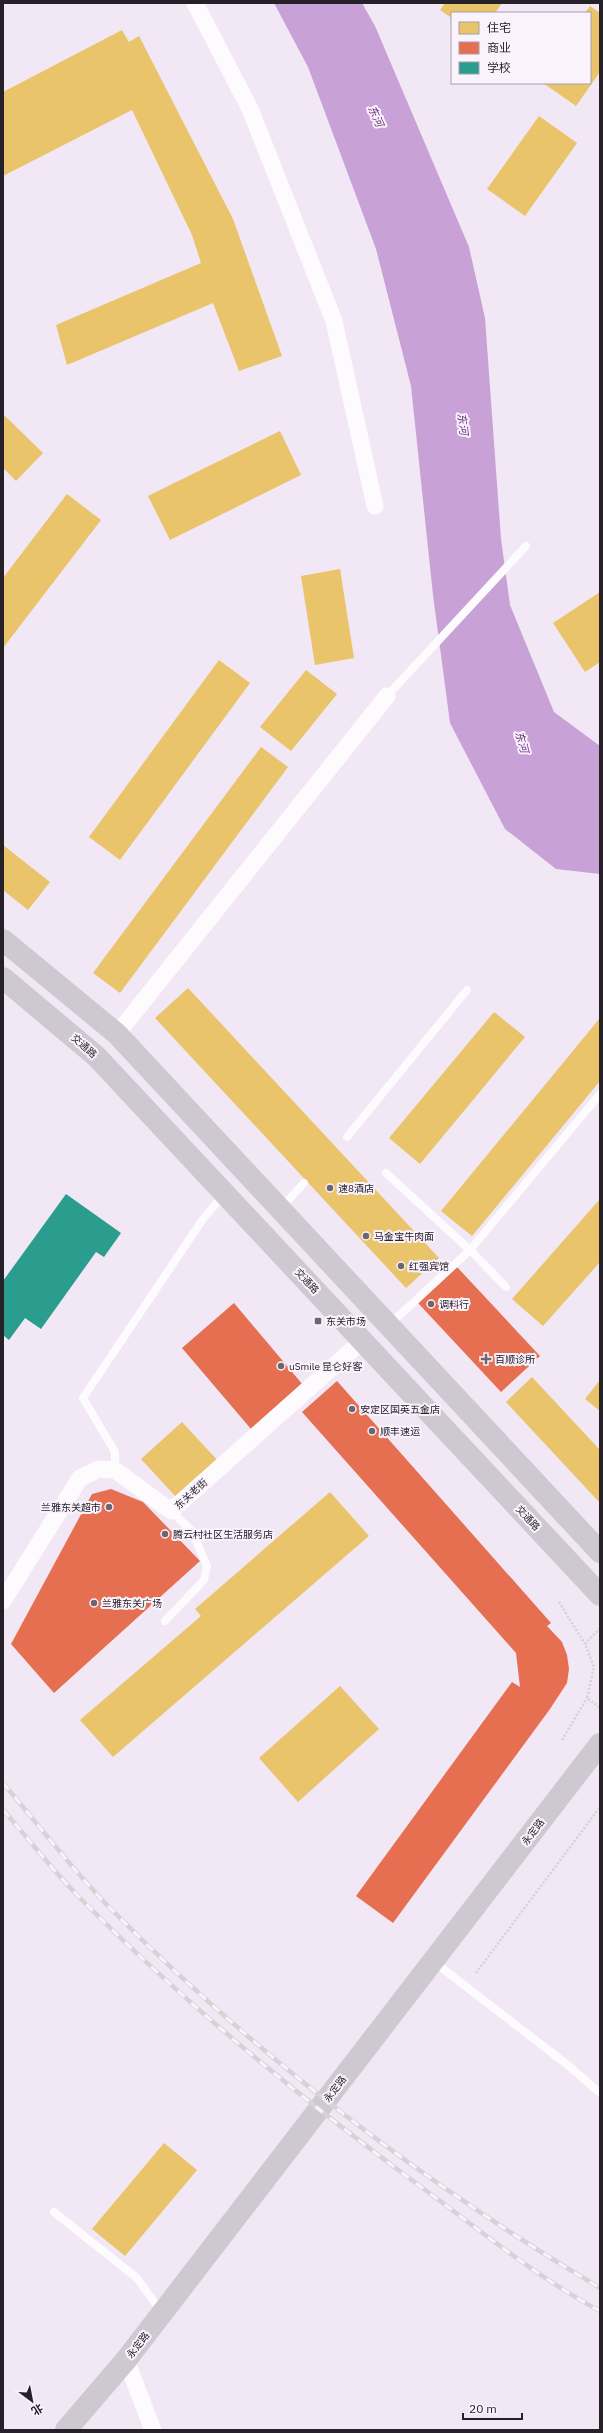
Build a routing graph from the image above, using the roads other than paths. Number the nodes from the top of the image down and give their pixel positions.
1 (194, 3) edge
2 (375, 506) dead end
3 (526, 546) dead end
4 (387, 696) joint
5 (3, 940) edge
6 (3, 978) edge
7 (467, 990) dead end
8 (117, 1034) junction
9 (600, 1094) edge
10 (346, 1137) dead end
11 (386, 1173) dead end
12 (304, 1183) dead end
13 (225, 1193) junction
14 (280, 1209) junction
15 (470, 1250) junction
16 (506, 1287) dead end
17 (389, 1326) junction
18 (362, 1341) junction
19 (116, 1470) junction
20 (171, 1511) junction
21 (600, 1552) edge
22 (600, 1595) edge
23 (3, 1601) edge
24 (165, 1621) dead end
25 (600, 1744) edge
26 (433, 1962) junction
27 (600, 2093) edge
28 (54, 2212) dead end
29 (162, 2314) junction
30 (126, 2360) junction
31 (66, 2430) edge
32 (153, 2430) edge

1 - 2 street
3 - 4 lane
4 - 8 street
5 - 8 main road
6 - 13 main road, 交通路
7 - 10 lane
8 - 14 main road
9 - 15 lane
11 - 15 lane
12 - 14 lane
13 - 18 main road, 交通路
13 - 19 lane
14 - 17 main road
15 - 16 lane
15 - 17 lane
17 - 21 main road
18 - 20 street, 东关老街
18 - 22 main road, 交通路
19 - 20 street, 东关老街
19 - 23 street
20 - 24 lane
25 - 26 main road, 永定路
26 - 27 lane
26 - 29 main road, 永定路
28 - 29 lane
29 - 30 main road, 永定路
30 - 31 main road, 永定路
30 - 32 street

